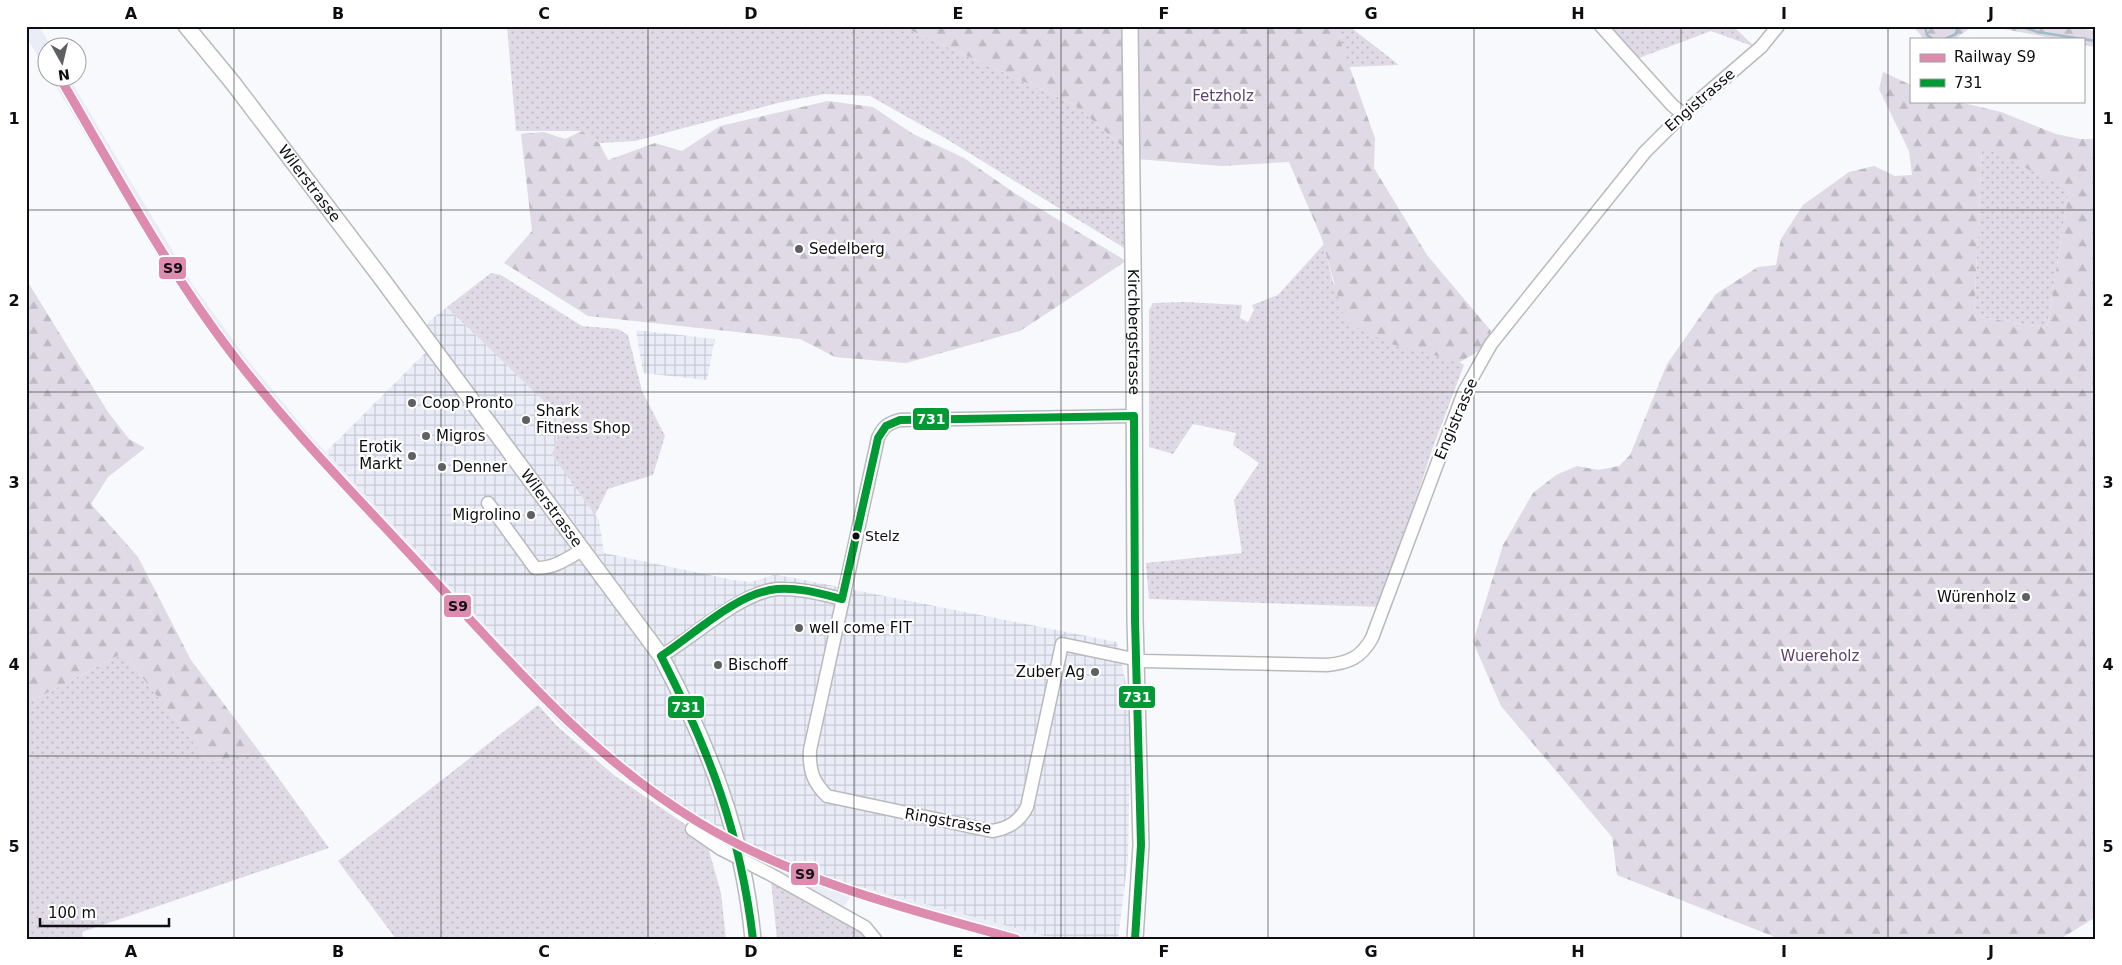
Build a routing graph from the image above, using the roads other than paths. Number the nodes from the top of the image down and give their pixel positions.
1 (186, 26) edge
2 (1130, 26) edge
3 (1601, 26) edge
4 (1778, 26) edge
5 (1683, 114) junction
6 (1134, 416) junction
7 (488, 504) dead end
8 (582, 550) junction
9 (842, 599) junction
10 (660, 656) junction
11 (1136, 660) junction
12 (692, 829) dead end
13 (753, 939) edge
14 (875, 939) edge
15 (1135, 939) edge

1 - 8 main road, Wilerstrasse
2 - 6 main road, Kirchbergstrasse
3 - 5 street
4 - 5 street, Engistrasse
5 - 11 street, Engistrasse
6 - 9 street
6 - 11 main road, Kirchbergstrasse
7 - 8 street
8 - 10 main road, Wilerstrasse
9 - 10 street
9 - 11 street, Ringstrasse
10 - 13 main road, Wilerstrasse
11 - 15 main road, Kirchbergstrasse
12 - 14 street, bridge

